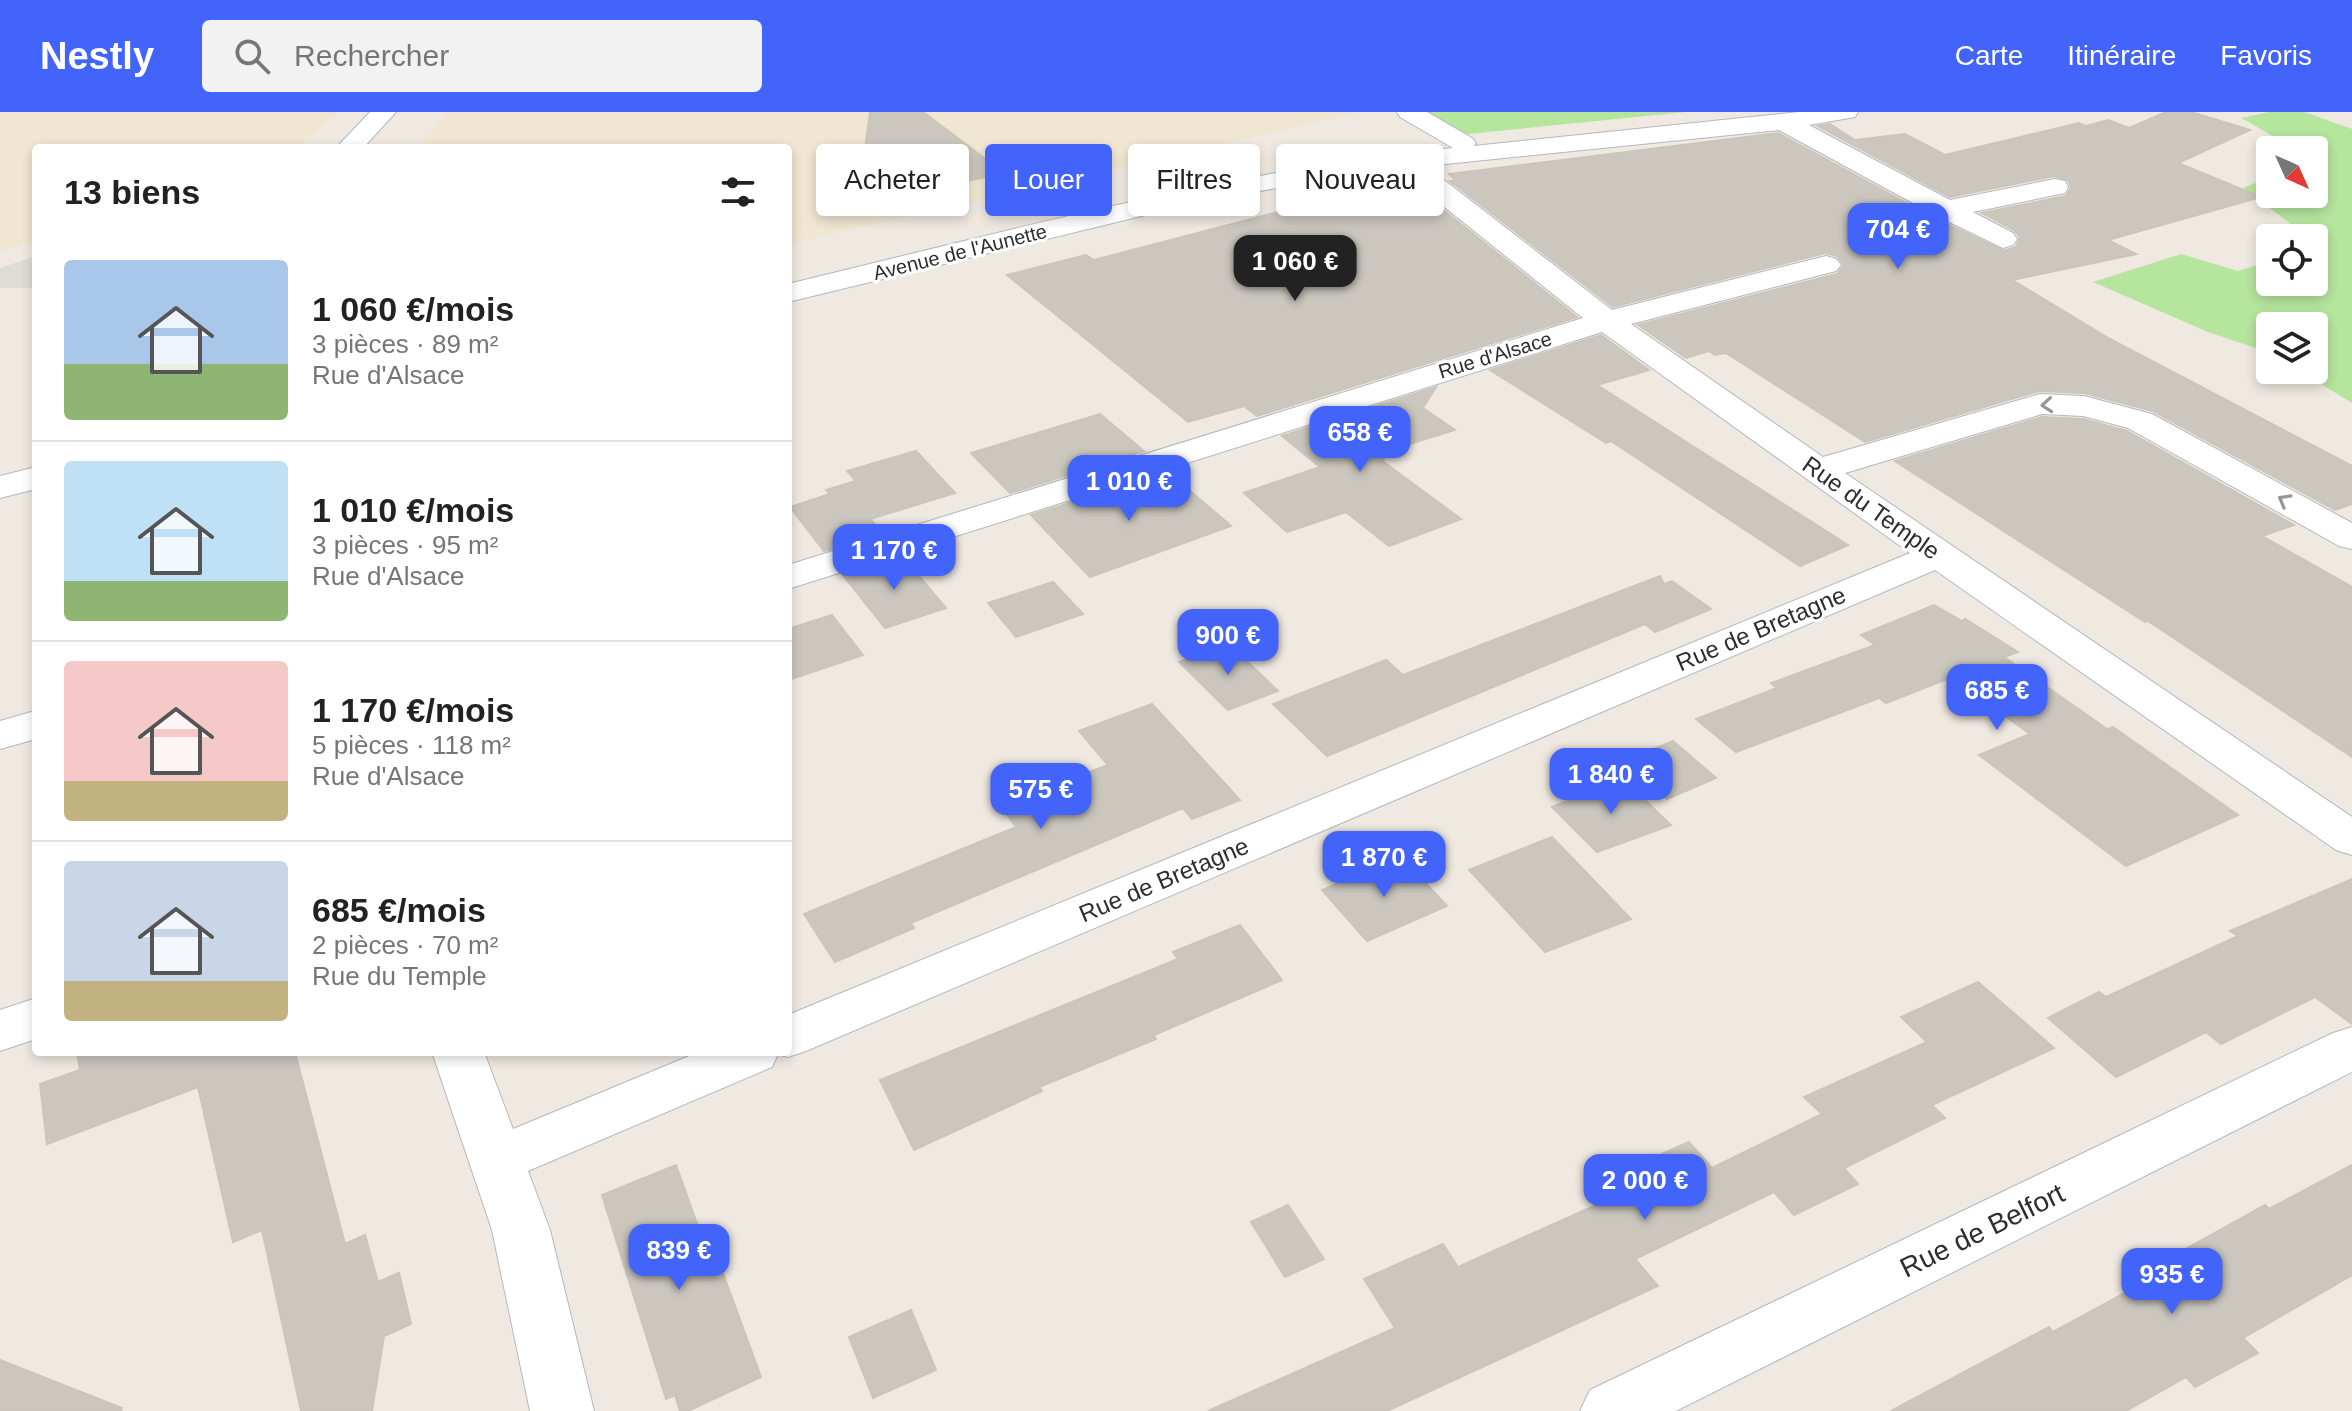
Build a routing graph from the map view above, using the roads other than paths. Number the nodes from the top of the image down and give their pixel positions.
1 (384, 112) edge
2 (1409, 112) edge
3 (1846, 112) edge
4 (1783, 122) junction
5 (1463, 143) dead end
6 (353, 144) edge
7 (1444, 157) edge
8 (1276, 180) edge
9 (2055, 187) dead end
10 (1444, 193) edge
11 (1945, 209) junction
12 (2003, 239) dead end
13 (1826, 265) dead end
14 (792, 292) edge
15 (1606, 321) junction
16 (1818, 470) junction
17 (32, 479) edge
18 (0, 487) edge
19 (2352, 538) edge
20 (1938, 555) junction
21 (792, 576) edge
22 (2346, 828) edge
23 (32, 1019) edge
24 (0, 1031) edge
25 (792, 1035) edge
26 (2352, 1048) edge
27 (459, 1056) edge
28 (743, 1056) edge
29 (498, 1159) junction
30 (562, 1411) edge
31 (1612, 1411) edge

1 - 6 street
2 - 5 street
3 - 4 street, Avenue de l'Aunette
4 - 7 street, Avenue de l'Aunette
4 - 11 street
8 - 14 street, Avenue de l'Aunette
9 - 11 street
10 - 15 street, Rue du Temple
11 - 12 street
13 - 15 street, Rue d'Alsace
15 - 16 street, Rue du Temple
15 - 21 street, Rue d'Alsace
19 -> 16 street
16 - 20 street, Rue du Temple
17 - 18 street
20 - 22 street, Rue du Temple
20 - 25 street, Rue de Bretagne
23 - 24 street
26 - 31 street, Rue de Belfort
27 - 29 street
28 - 29 street
29 - 30 street

